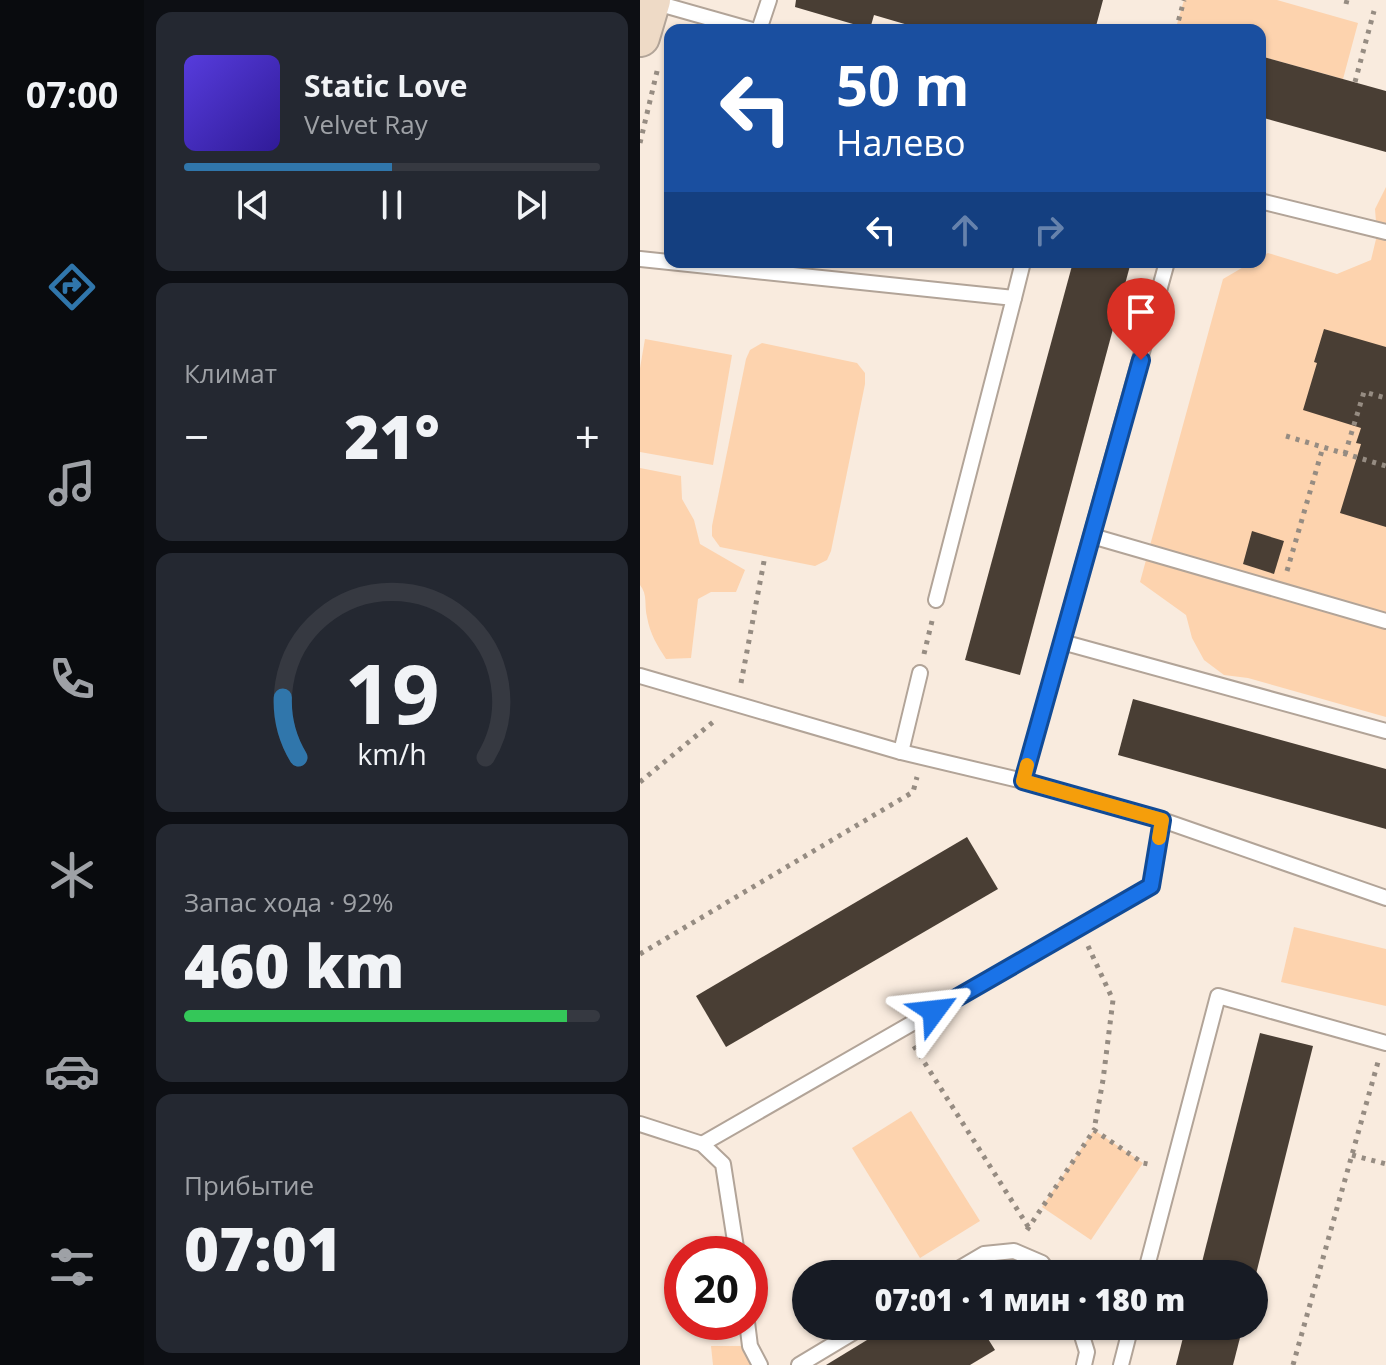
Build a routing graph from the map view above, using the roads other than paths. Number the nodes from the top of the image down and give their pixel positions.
1 (769, 0) edge
2 (658, 3) edge
3 (731, 24) edge
4 (761, 24) edge
5 (640, 37) edge
6 (1266, 202) edge
7 (1386, 232) edge
8 (640, 259) edge
9 (664, 262) edge
10 (726, 268) edge
11 (1022, 268) edge
12 (1165, 268) edge
13 (1014, 298) junction
14 (1092, 536) junction
15 (936, 600) dead end
16 (1386, 621) edge
17 (1062, 642) junction
18 (920, 673) dead end
19 (640, 676) edge
20 (1386, 731) edge
21 (901, 752) junction
22 (1023, 781) junction
23 (1162, 820) junction
24 (1386, 898) edge
25 (1385, 1042) edge
26 (640, 1124) edge
27 (702, 1144) junction
28 (734, 1236) edge
29 (974, 1260) edge
30 (1035, 1260) edge
31 (1149, 1260) edge
32 (749, 1340) edge
33 (841, 1340) edge
34 (1083, 1340) edge
35 (1127, 1340) edge
36 (760, 1365) edge
37 (799, 1365) edge
38 (1084, 1365) edge
39 (1121, 1365) edge

1 - 4 lane
2 - 3 lane
2 - 5 street
6 - 7 lane
8 - 9 lane
10 - 13 lane
11 - 13 lane
12 - 14 lane
13 - 15 lane
14 - 16 lane
14 - 17 lane
17 - 20 lane
17 - 22 lane
18 - 21 lane
19 - 21 lane
21 - 22 lane
22 - 23 lane
23 - 24 lane
23 - 27 lane
25 - 31 lane
26 - 27 lane
27 - 28 lane
29 - 30 lane
32 - 36 lane
33 - 37 lane
34 - 38 lane
35 - 39 lane

